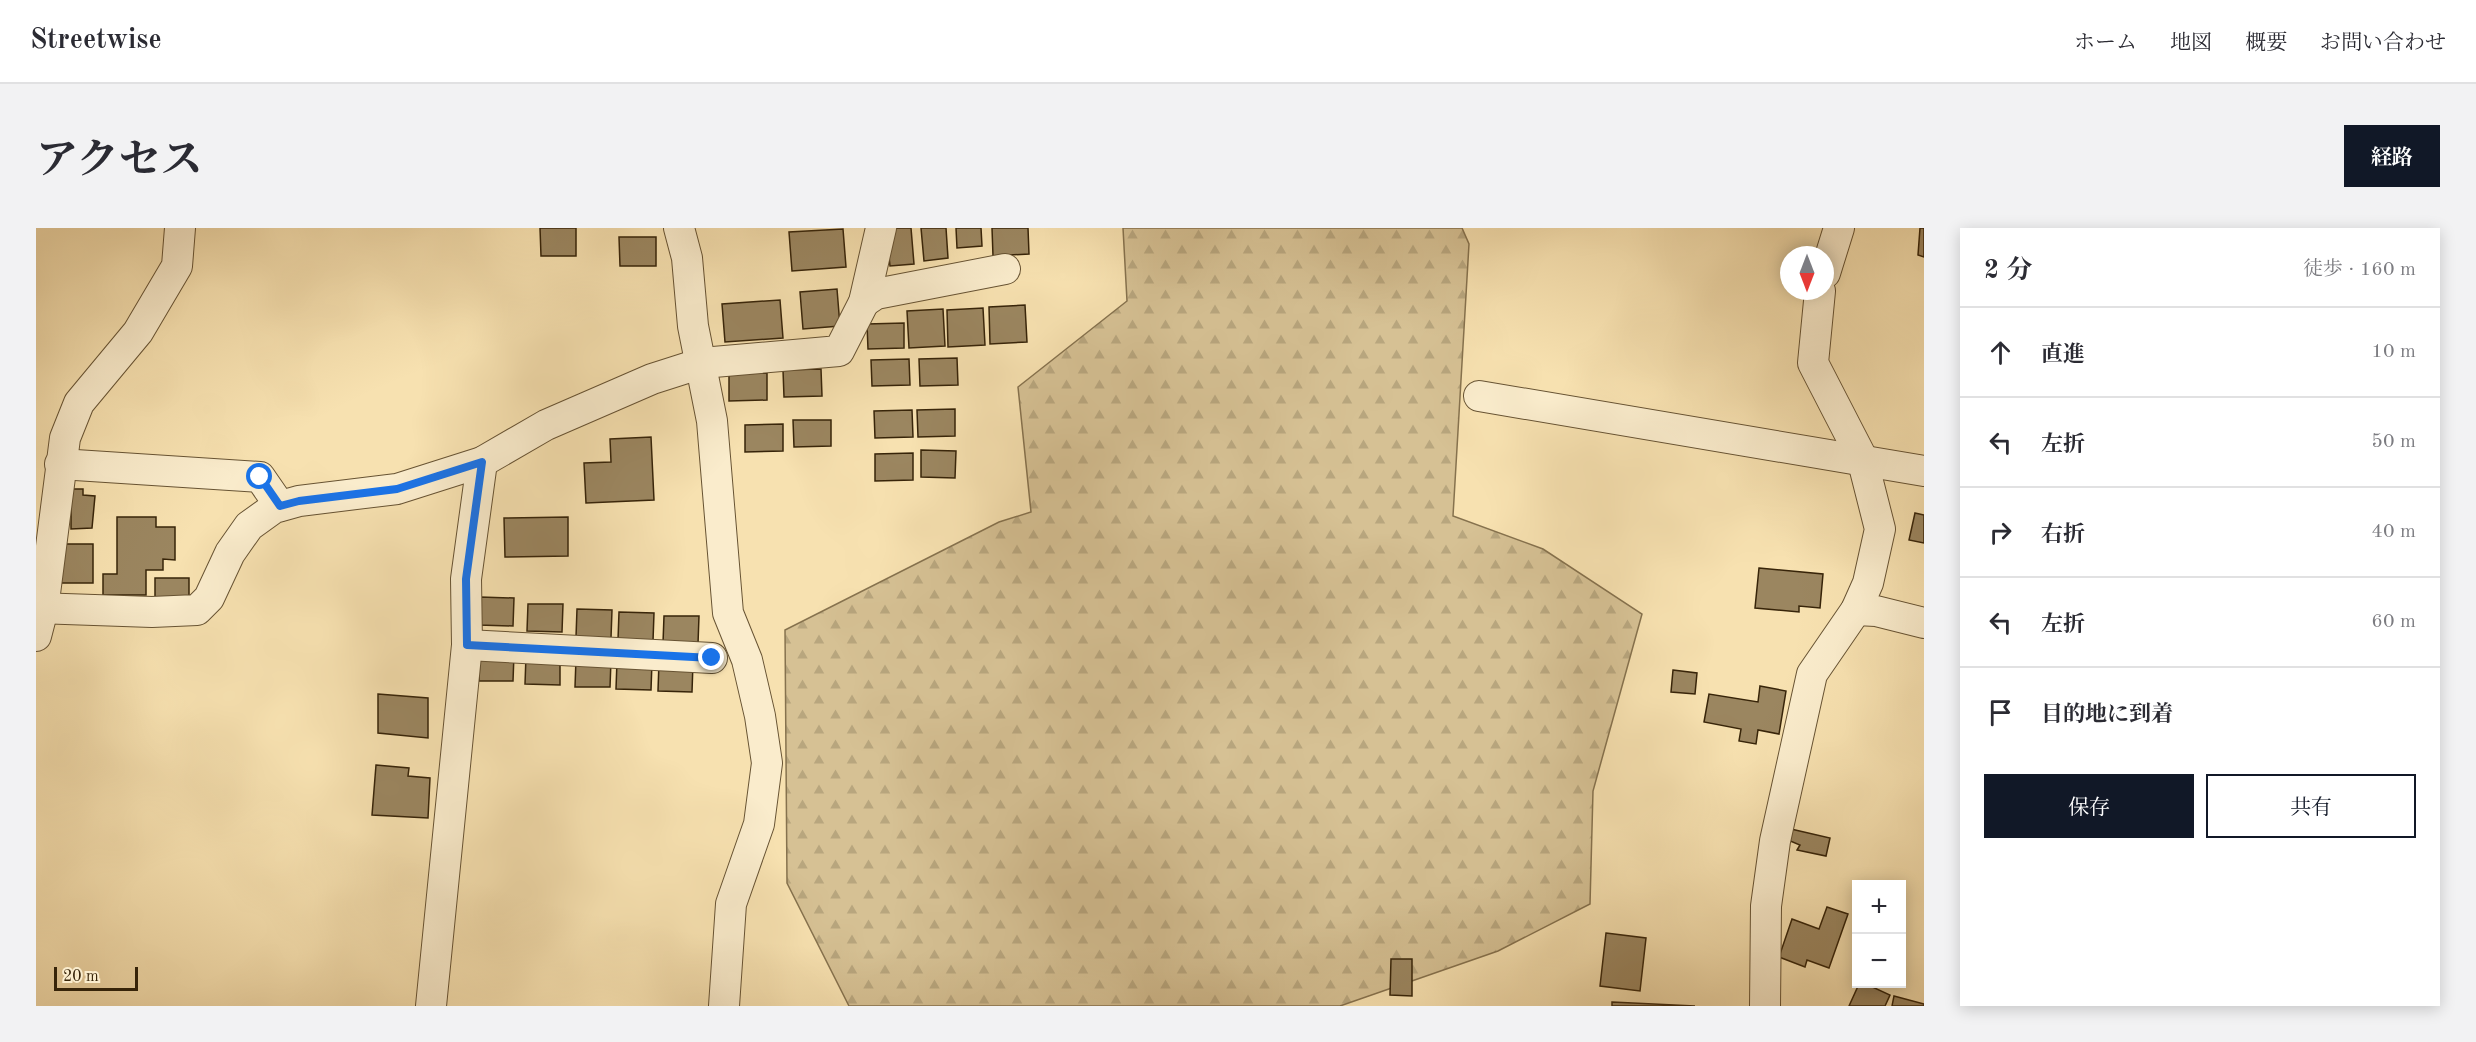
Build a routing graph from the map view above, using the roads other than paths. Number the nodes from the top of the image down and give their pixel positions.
1 (180, 228) edge
2 (679, 228) edge
3 (881, 228) edge
4 (1839, 228) edge
5 (1833, 246) edge
6 (1005, 269) dead end
7 (1819, 300) edge
8 (864, 302) junction
9 (702, 363) junction
10 (1479, 396) dead end
11 (1862, 458) junction
12 (482, 462) junction
13 (60, 465) junction
14 (1924, 471) edge
15 (280, 506) junction
16 (1856, 610) junction
17 (38, 618) edge
18 (1924, 623) edge
19 (467, 645) junction
20 (712, 658) dead end
21 (431, 1006) edge
22 (724, 1006) edge
23 (1765, 1006) edge

1 - 13 street
2 - 9 street
3 - 8 street
4 - 5 street
6 - 8 street
7 - 11 street
8 - 9 street
9 - 12 street
9 - 22 street
10 - 11 street
11 - 14 street
11 - 16 street
12 - 15 street
12 - 19 street
13 - 15 street
13 - 17 street
15 - 17 street
16 - 18 street
16 - 23 street
19 - 20 street
19 - 21 street

